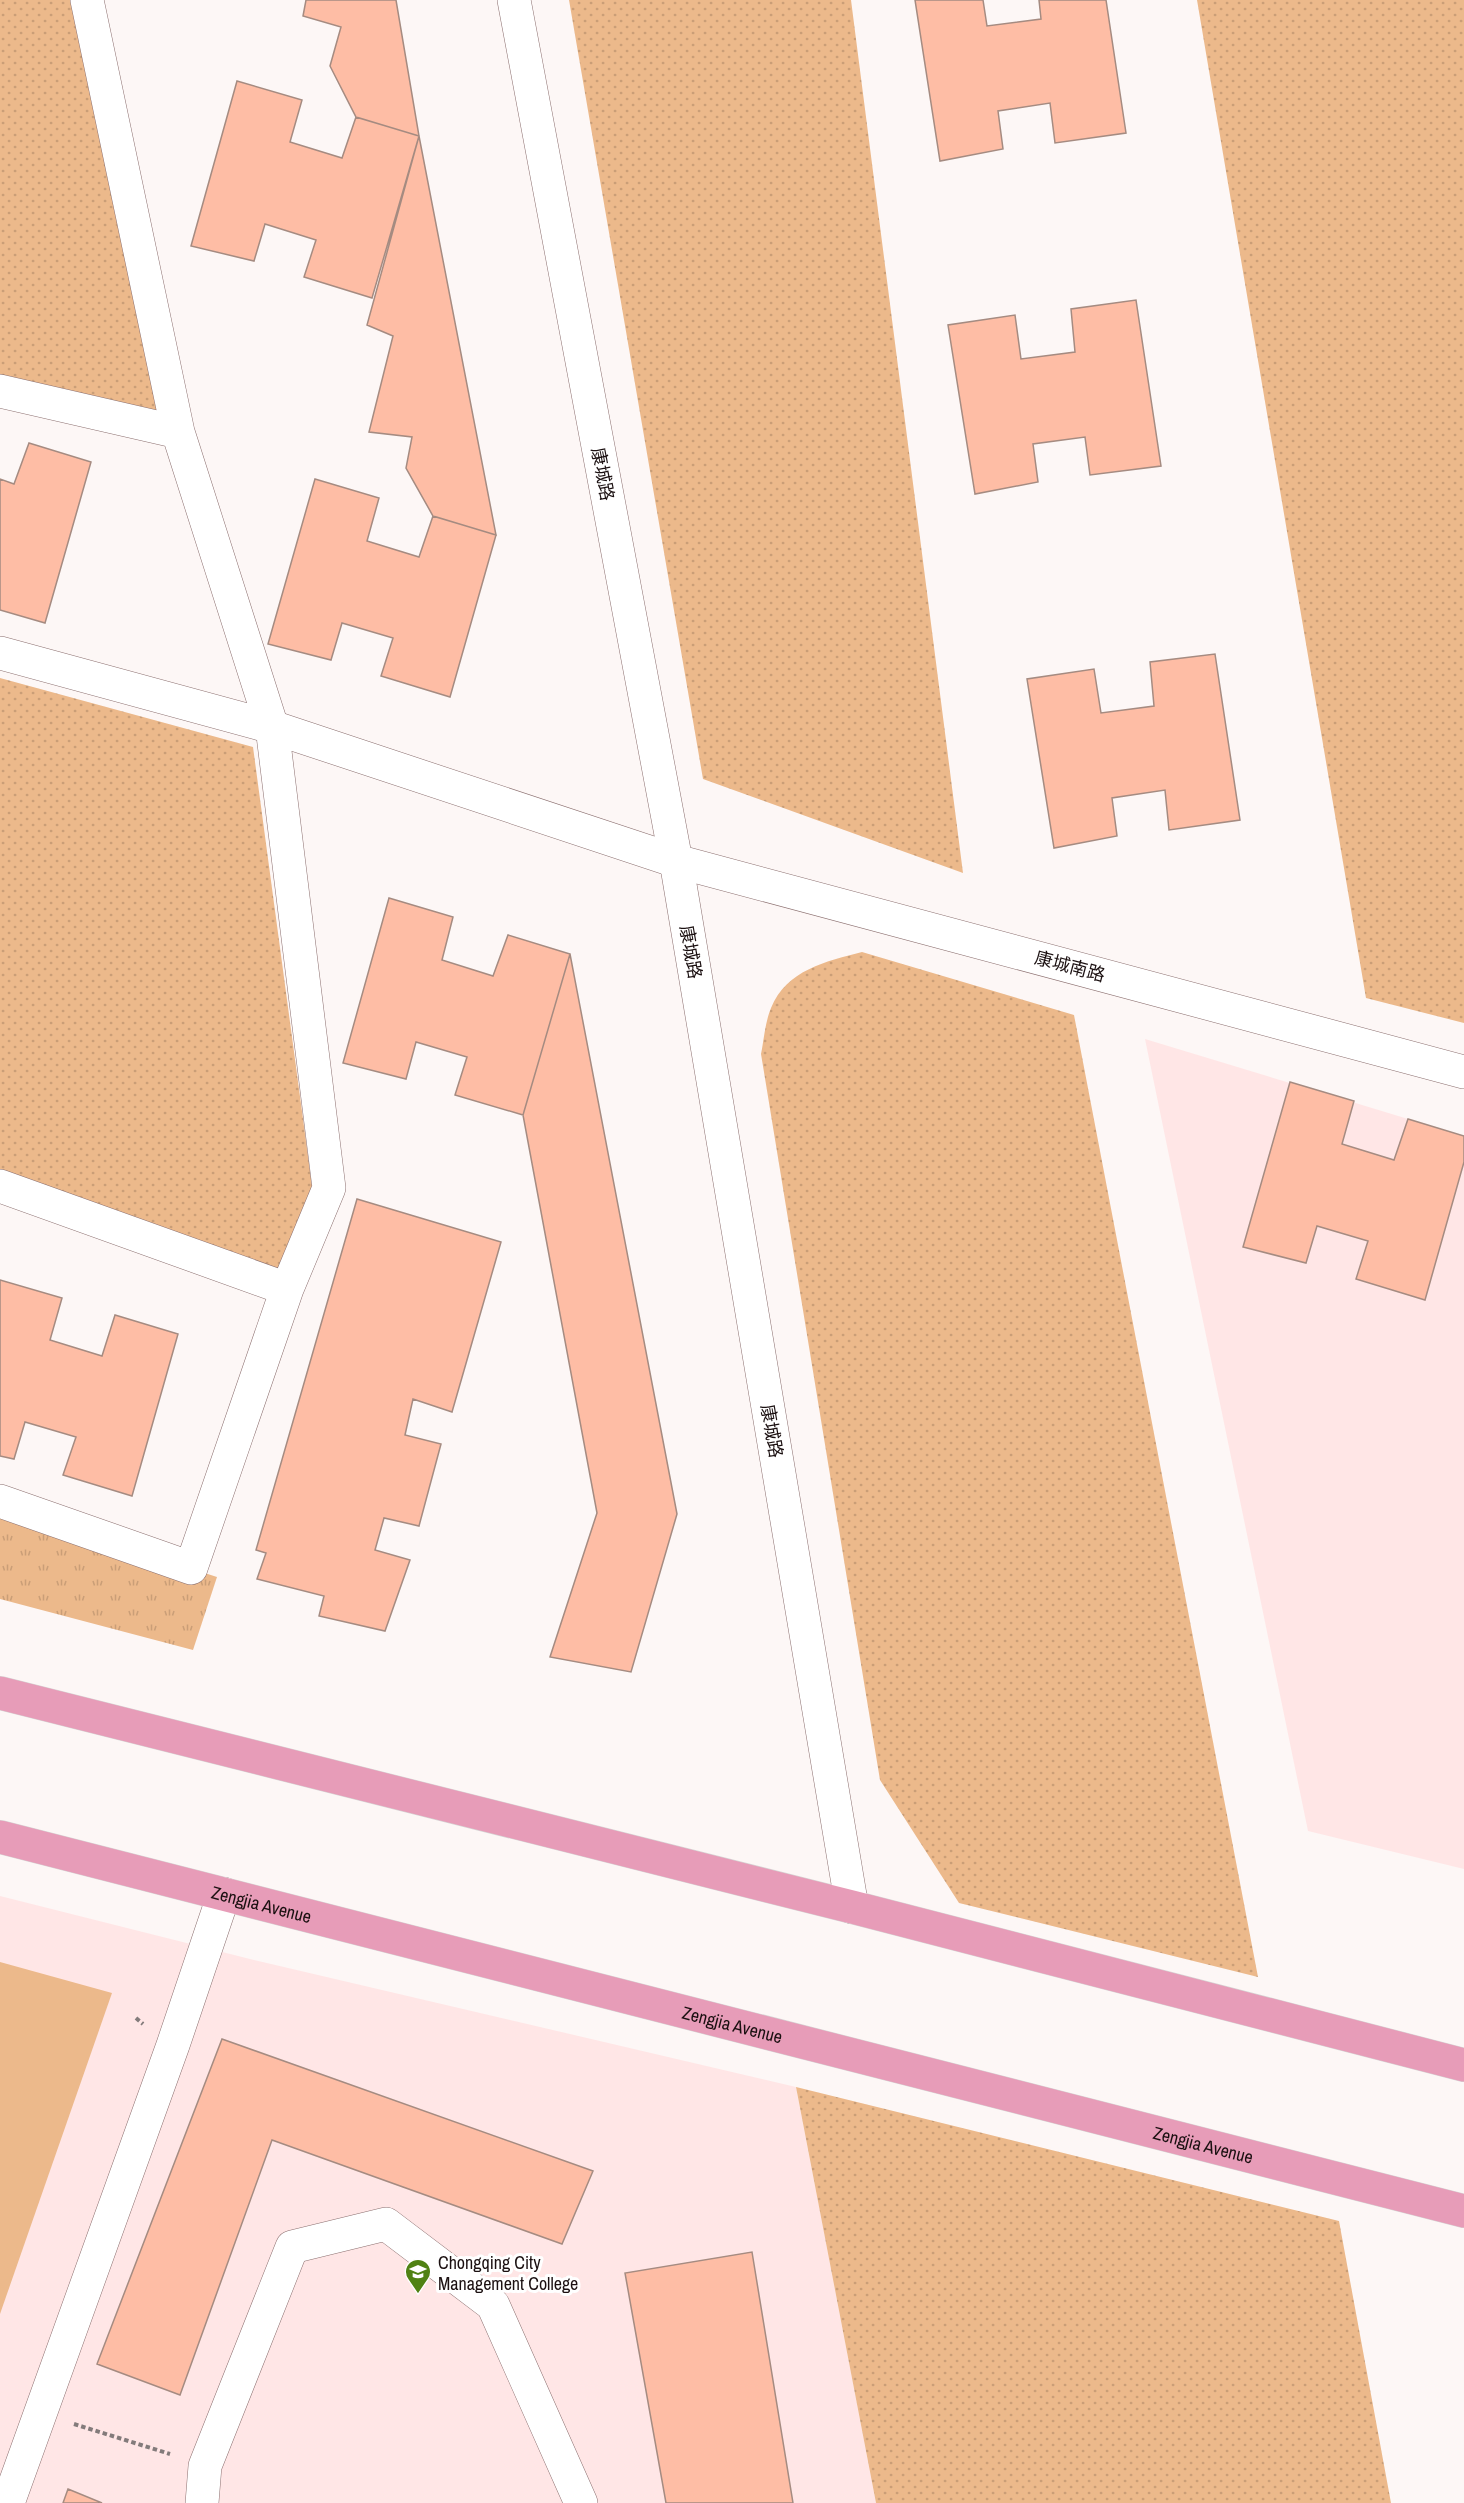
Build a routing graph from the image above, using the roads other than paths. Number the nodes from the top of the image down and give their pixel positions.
1 (87, 0) edge
2 (514, 0) edge
3 (0, 391) edge
4 (178, 432) junction
5 (0, 653) edge
6 (272, 727) junction
7 (676, 861) junction
8 (1464, 1072) edge
9 (0, 1186) edge
10 (287, 1289) junction
11 (0, 1501) edge
12 (0, 1693) edge
13 (0, 1837) edge
14 (224, 1894) junction
15 (852, 1907) junction
16 (1464, 2065) edge
17 (1464, 2211) edge
18 (8, 2503) edge
19 (202, 2503) edge
20 (581, 2503) edge

1 - 4 street
2 - 7 street, 康城路
3 - 4 street
4 - 6 street
5 - 6 street, 康城南路
6 - 7 street, 康城南路
6 - 10 street
7 - 8 street, 康城南路
7 - 15 street, 康城路
9 - 10 street
10 - 11 street
12 - 15 highway
13 - 14 highway, Zengjia Avenue
14 - 17 highway, Zengjia Avenue
14 - 18 street
15 - 16 highway
19 - 20 street

